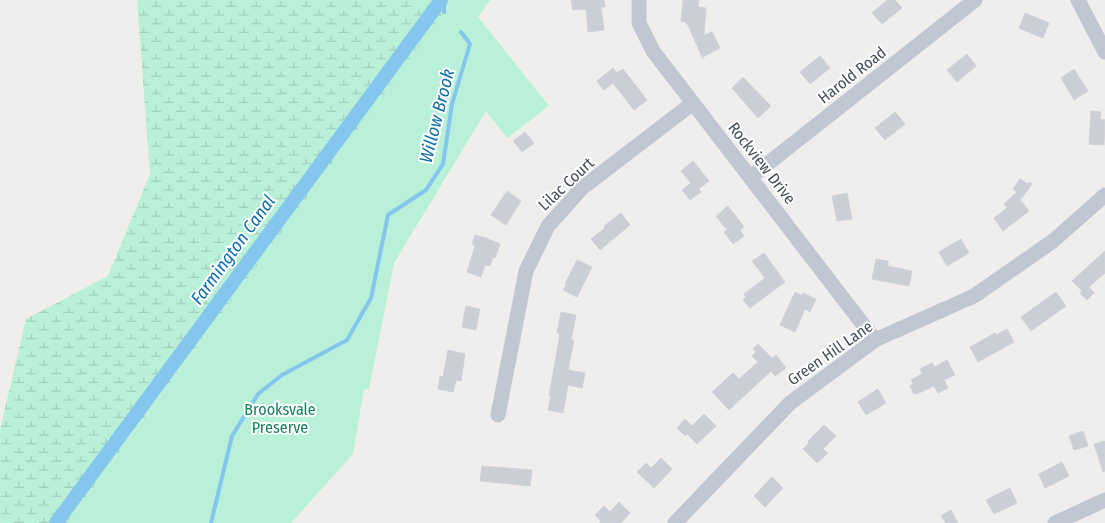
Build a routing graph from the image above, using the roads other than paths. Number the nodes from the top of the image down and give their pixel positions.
1 (639, 0) edge
2 (975, 0) edge
3 (1078, 0) edge
4 (1105, 52) edge
5 (693, 103) junction
6 (751, 177) junction
7 (1105, 195) edge
8 (875, 340) junction
9 (498, 415) dead end
10 (1105, 500) edge
11 (675, 523) edge
12 (1055, 523) edge

1 - 5 street, Rockview Drive
2 - 6 street, Harold Road
3 - 4 street
5 - 6 street, Rockview Drive
5 - 9 street, Lilac Court
6 - 8 street, Rockview Drive
7 - 8 street, Green Hill Lane
8 - 11 street, Green Hill Lane
10 - 12 street

